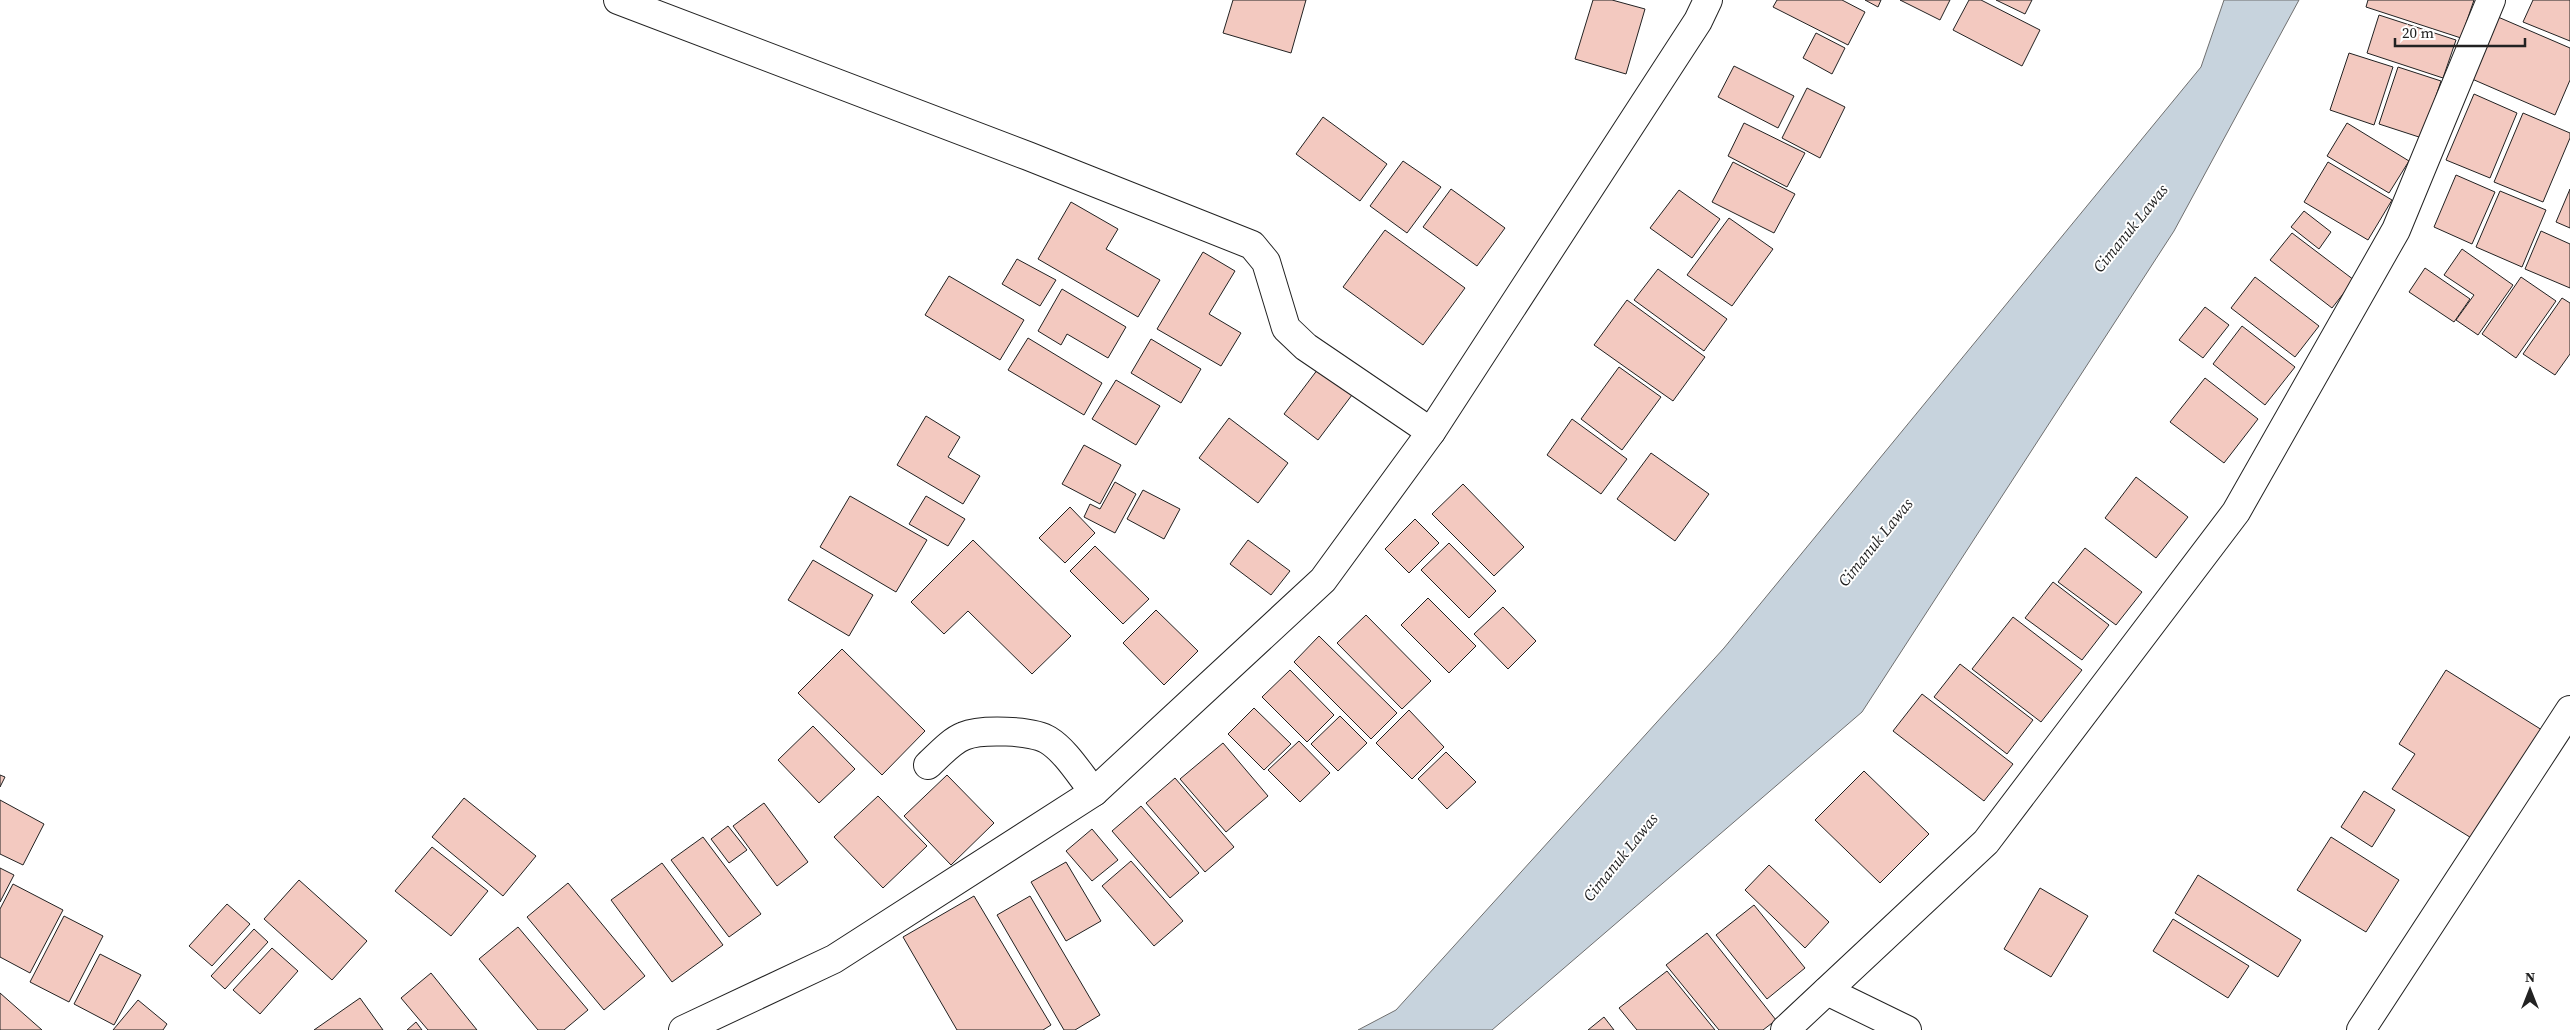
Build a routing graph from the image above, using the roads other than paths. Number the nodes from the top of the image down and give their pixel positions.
1 (618, 0) edge
2 (1708, 0) edge
3 (2491, 0) edge
4 (1431, 432) junction
5 (2570, 710) edge
6 (928, 764) dead end
7 (1094, 792) junction
8 (1827, 991) junction
9 (683, 1030) edge
10 (1785, 1030) edge
11 (1907, 1030) edge
12 (2361, 1030) edge

1 - 4 street
2 - 4 street
3 - 8 street
4 - 7 street
5 - 12 street
6 - 7 street
7 - 9 street
8 - 10 street
8 - 11 street

